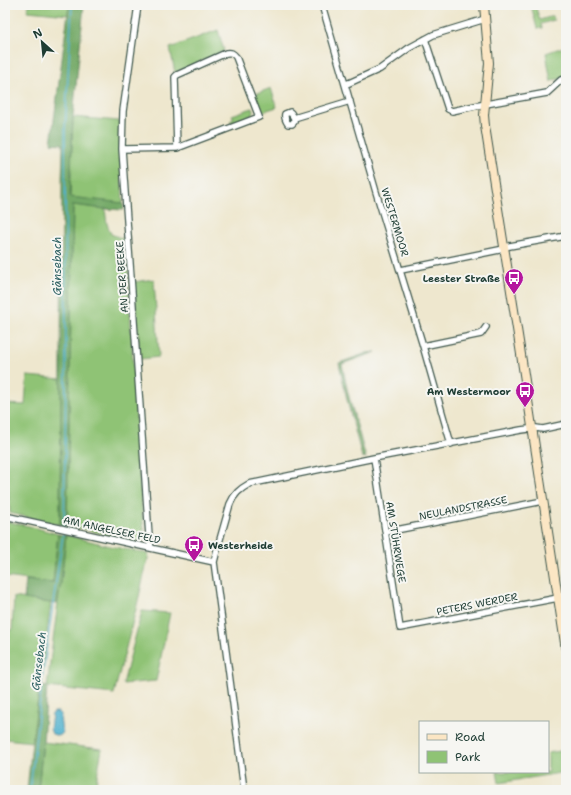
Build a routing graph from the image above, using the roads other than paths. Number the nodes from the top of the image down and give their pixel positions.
1 (138, 5) edge
2 (322, 5) edge
3 (484, 5) edge
4 (485, 19) junction
5 (425, 39) junction
6 (566, 79) edge
7 (345, 84) junction
8 (350, 101) junction
9 (485, 104) junction
10 (294, 118) dead end
11 (176, 148) junction
12 (122, 149) junction
13 (566, 236) edge
14 (504, 248) junction
15 (401, 270) junction
16 (486, 328) dead end
17 (423, 346) junction
18 (566, 424) edge
19 (532, 429) junction
20 (451, 444) junction
21 (374, 458) junction
22 (543, 501) junction
23 (5, 516) edge
24 (386, 532) junction
25 (151, 548) junction
26 (214, 562) junction
27 (566, 595) edge
28 (558, 596) junction
29 (400, 628) joint
30 (566, 650) edge
31 (244, 790) edge

1 - 12 street, AN DER BEEKE
2 - 7 street, WESTERMOOR
3 - 4 street
4 - 5 street
4 - 9 street
5 - 7 street
5 - 9 street
6 - 9 street
7 - 8 street, WESTERMOOR
8 - 10 street
8 - 15 street, WESTERMOOR
9 - 14 street
11 - 11 street
11 - 12 street
12 - 25 street, AN DER BEEKE
13 - 14 street
14 - 15 street
14 - 19 street
15 - 17 street, WESTERMOOR
16 - 17 street
17 - 20 street, WESTERMOOR
18 - 19 street
19 - 20 street
19 - 22 street
20 - 21 street
21 - 24 street, AM STÜHRWEGE
21 - 26 street
22 - 24 street, NEULANDSTRASSE
22 - 28 street
23 - 25 street, AM ANGELSER FELD
24 - 29 street, AM STÜHRWEGE
25 - 26 street, AM ANGELSER FELD
26 - 31 street
27 - 28 street, PETERS WERDER
28 - 29 street, PETERS WERDER
28 - 30 street

